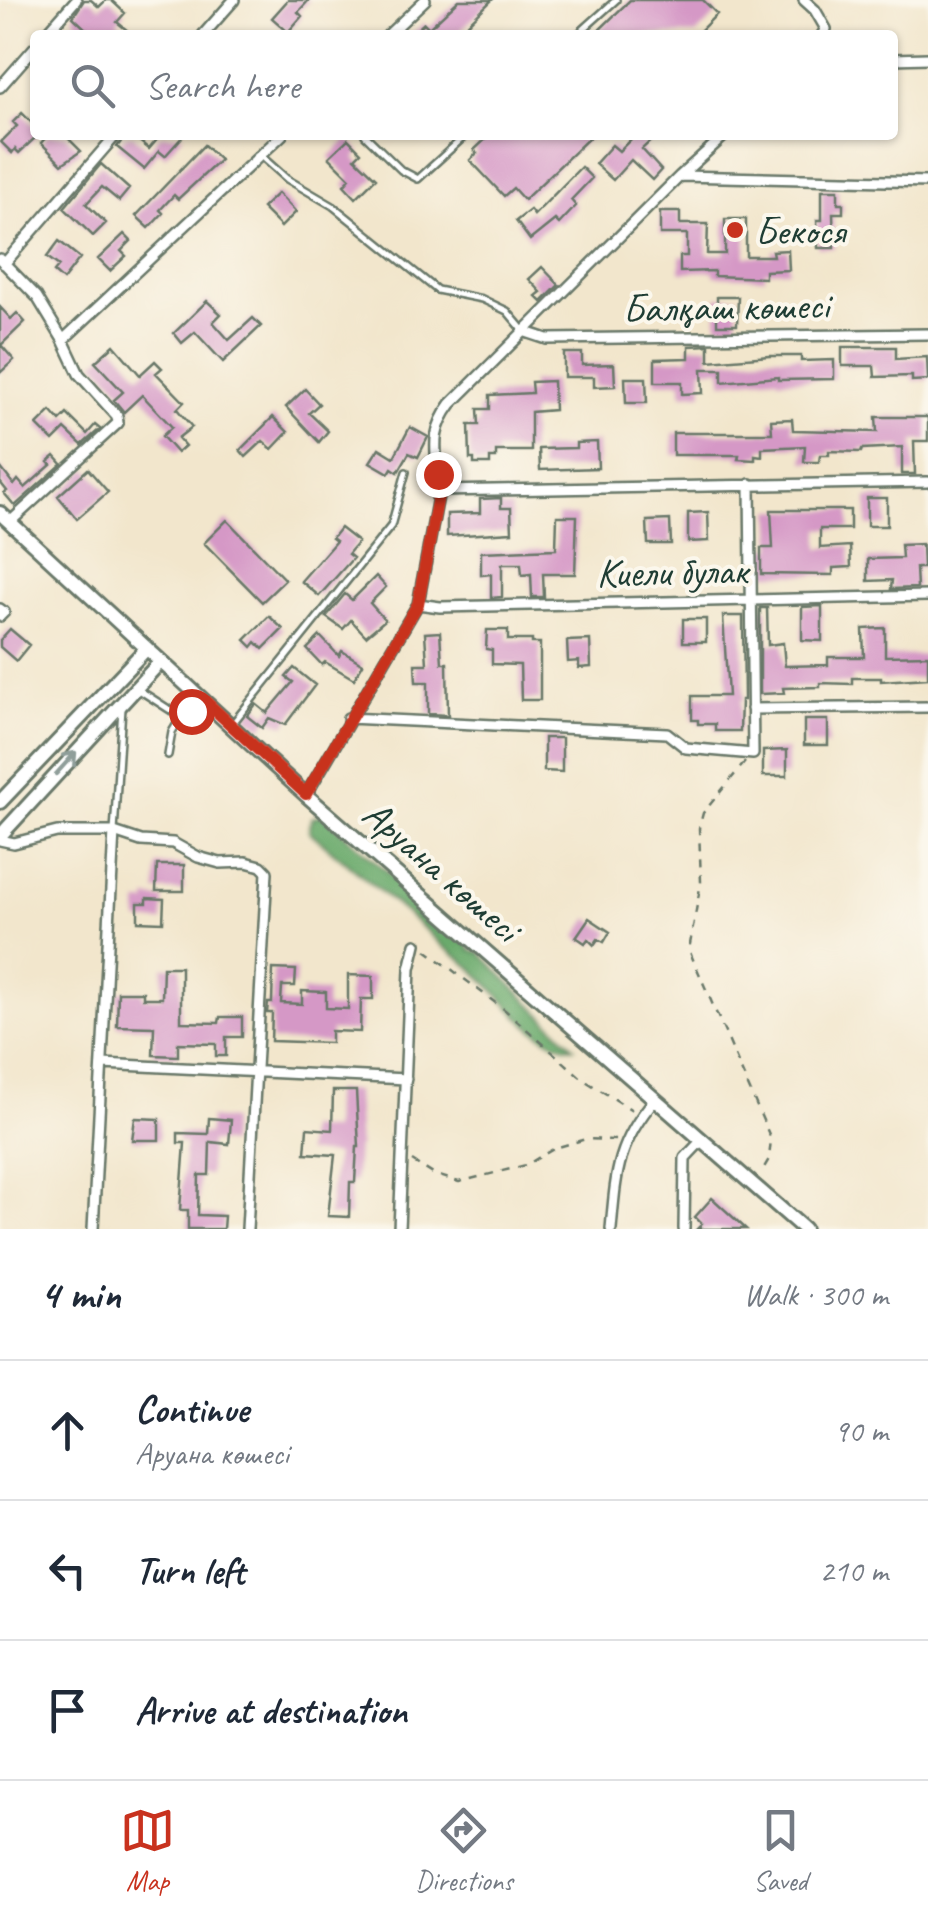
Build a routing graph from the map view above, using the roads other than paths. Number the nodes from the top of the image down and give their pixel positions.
1 (76, 0) edge
2 (234, 0) edge
3 (425, 0) edge
4 (616, 0) edge
5 (804, 0) edge
6 (49, 30) edge
7 (207, 30) edge
8 (393, 30) edge
9 (583, 30) edge
10 (825, 30) edge
11 (30, 52) edge
12 (898, 58) edge
13 (928, 58) edge
14 (0, 86) edge
15 (112, 140) edge
16 (276, 140) edge
17 (371, 140) edge
18 (460, 140) edge
19 (720, 140) edge
20 (260, 155) junction
21 (680, 176) junction
22 (928, 182) edge
23 (2, 262) edge
24 (526, 332) junction
25 (928, 334) edge
26 (64, 340) junction
27 (406, 472) dead end
28 (928, 482) edge
29 (750, 484) junction
30 (439, 491) junction
31 (5, 517) edge
32 (928, 596) edge
33 (752, 599) junction
34 (418, 604) junction
35 (146, 648) junction
36 (161, 661) junction
37 (135, 688) junction
38 (123, 700) junction
39 (204, 700) junction
40 (928, 707) edge
41 (752, 709) junction
42 (181, 717) junction
43 (348, 718) junction
44 (231, 725) junction
45 (168, 755) dead end
46 (306, 794) junction
47 (0, 802) edge
48 (114, 832) junction
49 (0, 838) edge
50 (416, 944) road end
51 (102, 1064) junction
52 (254, 1074) junction
53 (406, 1079) junction
54 (654, 1099) junction
55 (702, 1140) junction
56 (94, 1229) edge
57 (247, 1229) edge
58 (399, 1229) edge
59 (611, 1229) edge
60 (684, 1229) edge
61 (804, 1229) edge

1 - 6 street
2 - 7 street
3 - 8 street
4 - 9 lane
5 - 10 street
11 - 14 street
12 - 13 street
15 - 23 street
16 - 20 street
17 - 18 lane
19 - 21 street
20 - 24 lane
20 - 26 street
21 - 22 street
21 - 24 street
23 - 26 street
24 - 25 street, Балқаш көшесі
24 - 30 street
26 - 31 street
27 - 44 lane
28 - 29 street
29 - 30 street
29 - 33 street
30 - 34 street
31 - 35 street, Аруана көшесі
32 - 33 street, Киели булак
33 - 34 street, Киели булак
33 - 41 street
34 - 43 street
35 - 36 street, Аруана көшесі
35 - 47 street
36 - 37 street
36 - 39 street, Аруана көшесі
37 - 38 street
37 - 42 lane
38 - 48 lane
49 -> 38 street
39 - 42 lane
39 - 44 street, Аруана көшесі
40 - 41 street
41 - 43 street
42 - 45 lane
43 - 46 street
44 - 46 street, Аруана көшесі
46 - 54 street, Аруана көшесі
48 - 49 street
48 - 51 street
48 - 52 street
50 - 53 street
51 - 52 street
51 - 56 street
52 - 53 street
52 - 57 street
53 - 58 street
54 - 55 street, Аруана көшесі
54 - 59 street
55 - 60 street
55 - 61 street, Аруана көшесі

